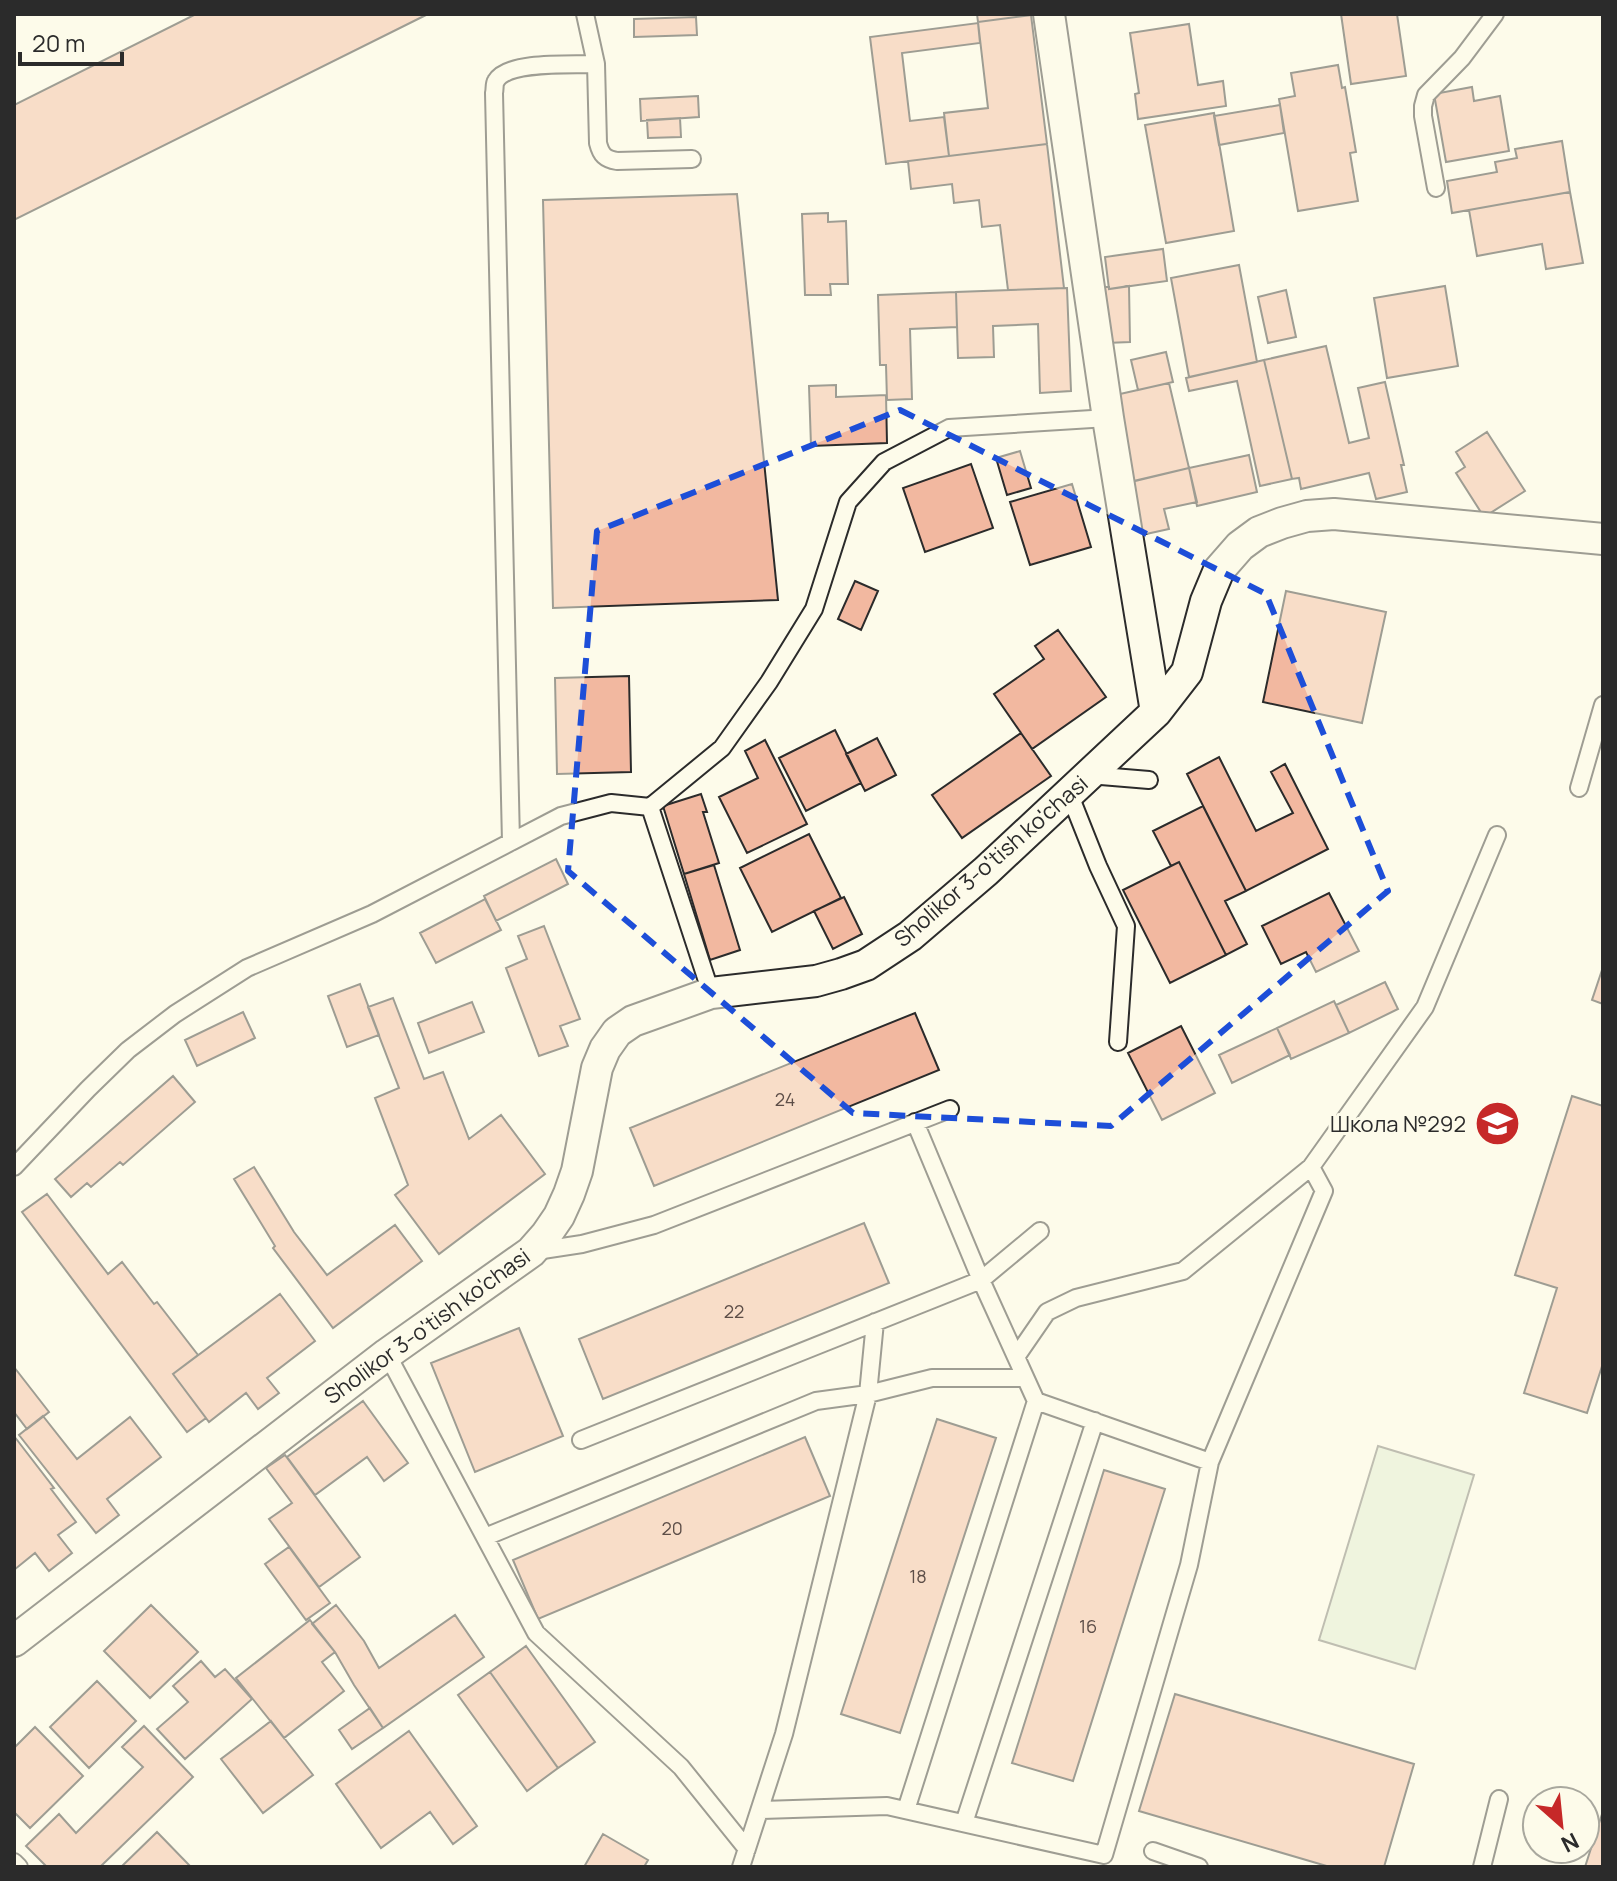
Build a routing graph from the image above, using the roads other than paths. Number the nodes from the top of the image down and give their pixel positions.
1 (585, 14) edge
2 (1049, 14) edge
3 (1495, 14) edge
4 (596, 64) junction
5 (692, 159) dead end
6 (1436, 188) dead end
7 (1108, 418) junction
8 (1603, 539) edge
9 (1603, 705) edge
10 (1156, 712) junction
11 (1149, 780) dead end
12 (1079, 784) junction
13 (1579, 788) dead end
14 (650, 807) junction
15 (1497, 835) dead end
16 (511, 842) junction
17 (711, 993) junction
18 (1118, 1042) dead end
19 (950, 1109) dead end
20 (915, 1122) junction
21 (14, 1167) edge
22 (1311, 1167) junction
23 (1040, 1231) dead end
24 (531, 1252) junction
25 (981, 1280) junction
26 (875, 1322) junction
27 (387, 1354) junction
28 (1016, 1357) junction
29 (1025, 1378) junction
30 (868, 1394) junction
31 (1036, 1401) junction
32 (1095, 1421) junction
33 (581, 1440) dead end
34 (1210, 1462) junction
35 (485, 1537) junction
36 (14, 1641) edge
37 (1499, 1799) dead end
38 (760, 1810) junction
39 (906, 1810) junction
40 (964, 1823) junction
41 (747, 1849) junction
42 (1153, 1851) dead end
43 (14, 1862) edge
44 (19, 1867) edge
45 (741, 1867) edge
46 (1199, 1867) edge
47 (1482, 1867) edge

1 - 4 lane
2 - 7 street
3 - 6 lane
4 - 5 lane
4 - 16 lane
7 - 10 street
7 - 14 lane
8 - 10 street, Sholikor 3-o'tish ko'chasi
9 - 13 lane
10 - 12 street, Sholikor 3-o'tish ko'chasi
11 - 12 lane
12 - 17 street, Sholikor 3-o'tish ko'chasi
12 - 18 lane
14 - 16 lane
14 - 17 lane
15 - 22 lane
16 - 21 lane
17 - 24 street, Sholikor 3-o'tish ko'chasi
19 - 20 lane
20 - 24 lane
20 - 25 lane
22 - 28 lane
22 - 34 lane
23 - 25 lane
24 - 27 street, Sholikor 3-o'tish ko'chasi
25 - 26 lane
25 - 28 lane
26 - 30 lane
26 - 33 lane
27 - 35 lane
27 - 36 street, Sholikor 3-o'tish ko'chasi
28 - 29 lane
29 - 30 lane
29 - 31 lane
30 - 35 lane
30 - 38 lane
31 - 32 lane
31 - 39 lane
32 - 34 lane
32 - 40 lane
34 - 40 lane
35 - 41 lane
37 - 47 lane
38 - 39 lane
38 - 41 lane
39 - 40 lane
41 - 45 lane
42 - 46 lane
43 - 44 lane

